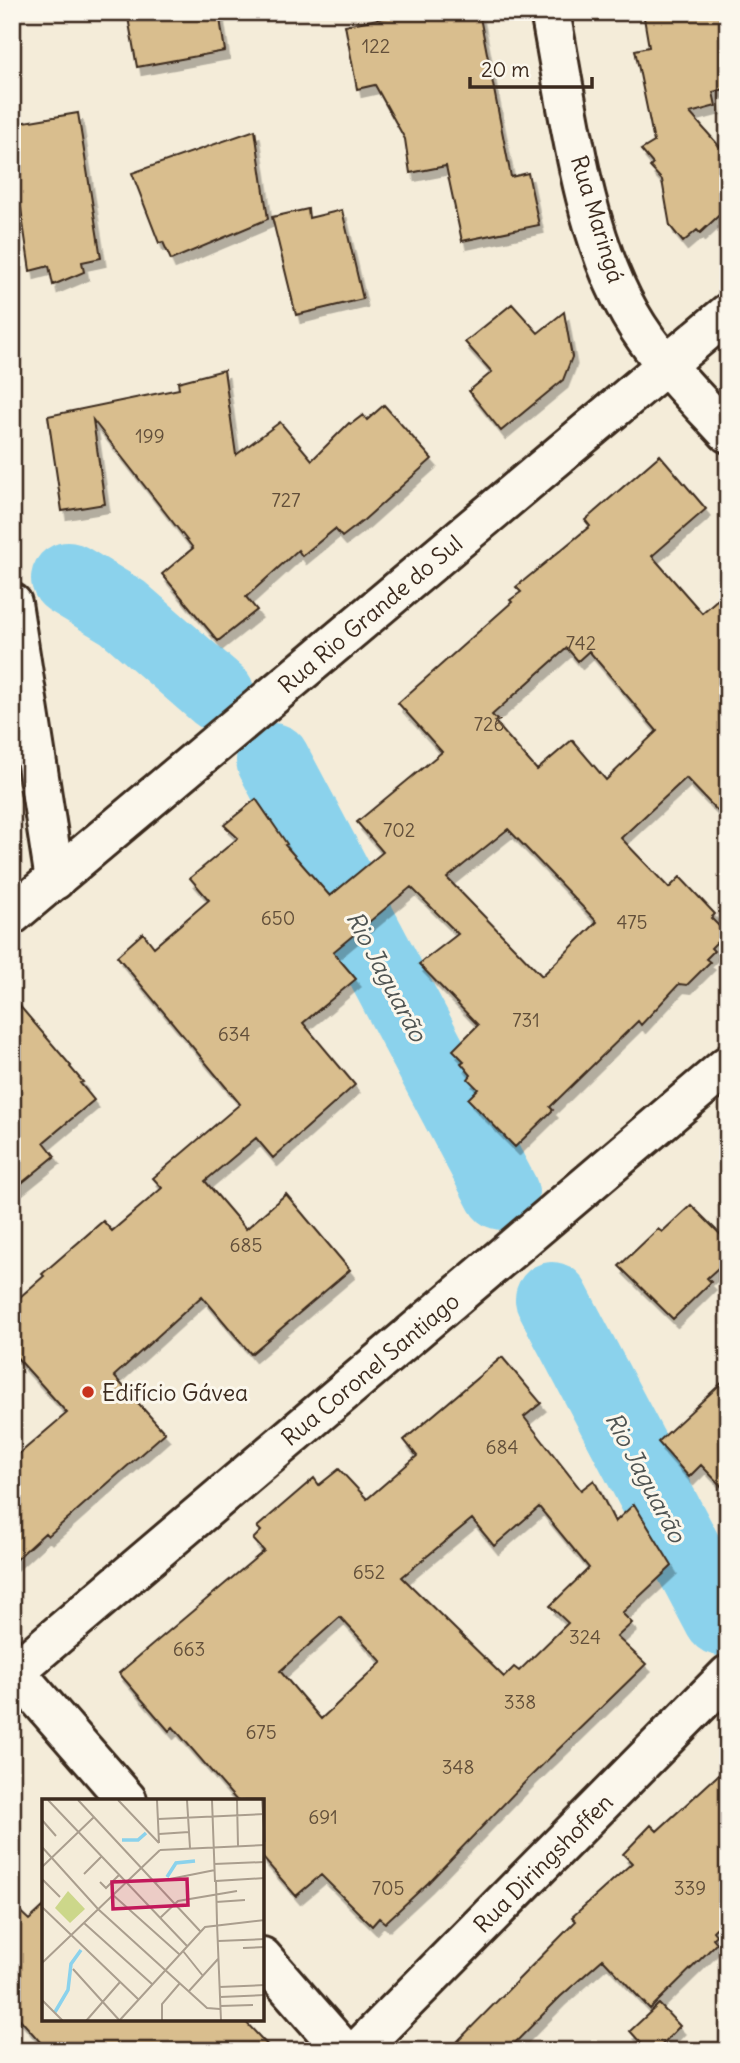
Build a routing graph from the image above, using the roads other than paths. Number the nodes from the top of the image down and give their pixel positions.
1 (550, 12) edge
2 (728, 313) edge
3 (666, 365) junction
4 (728, 433) edge
5 (12, 603) edge
6 (55, 880) junction
7 (12, 915) edge
8 (728, 1065) edge
9 (13, 1671) edge
10 (728, 1675) edge
11 (125, 1799) edge
12 (264, 1958) edge
13 (344, 2051) edge
14 (358, 2051) edge

1 - 3 main road, Rua Maringá
2 - 3 main road, Rua Rio Grande do Sul
3 - 4 main road, Rua Maringá
3 - 6 main road, Rua Rio Grande do Sul
5 - 6 main road
6 - 7 main road, Rua Rio Grande do Sul
8 - 9 main road, Rua Coronel Santiago
9 - 11 main road
10 - 14 main road, Rua Diringshoffen
12 - 13 main road

